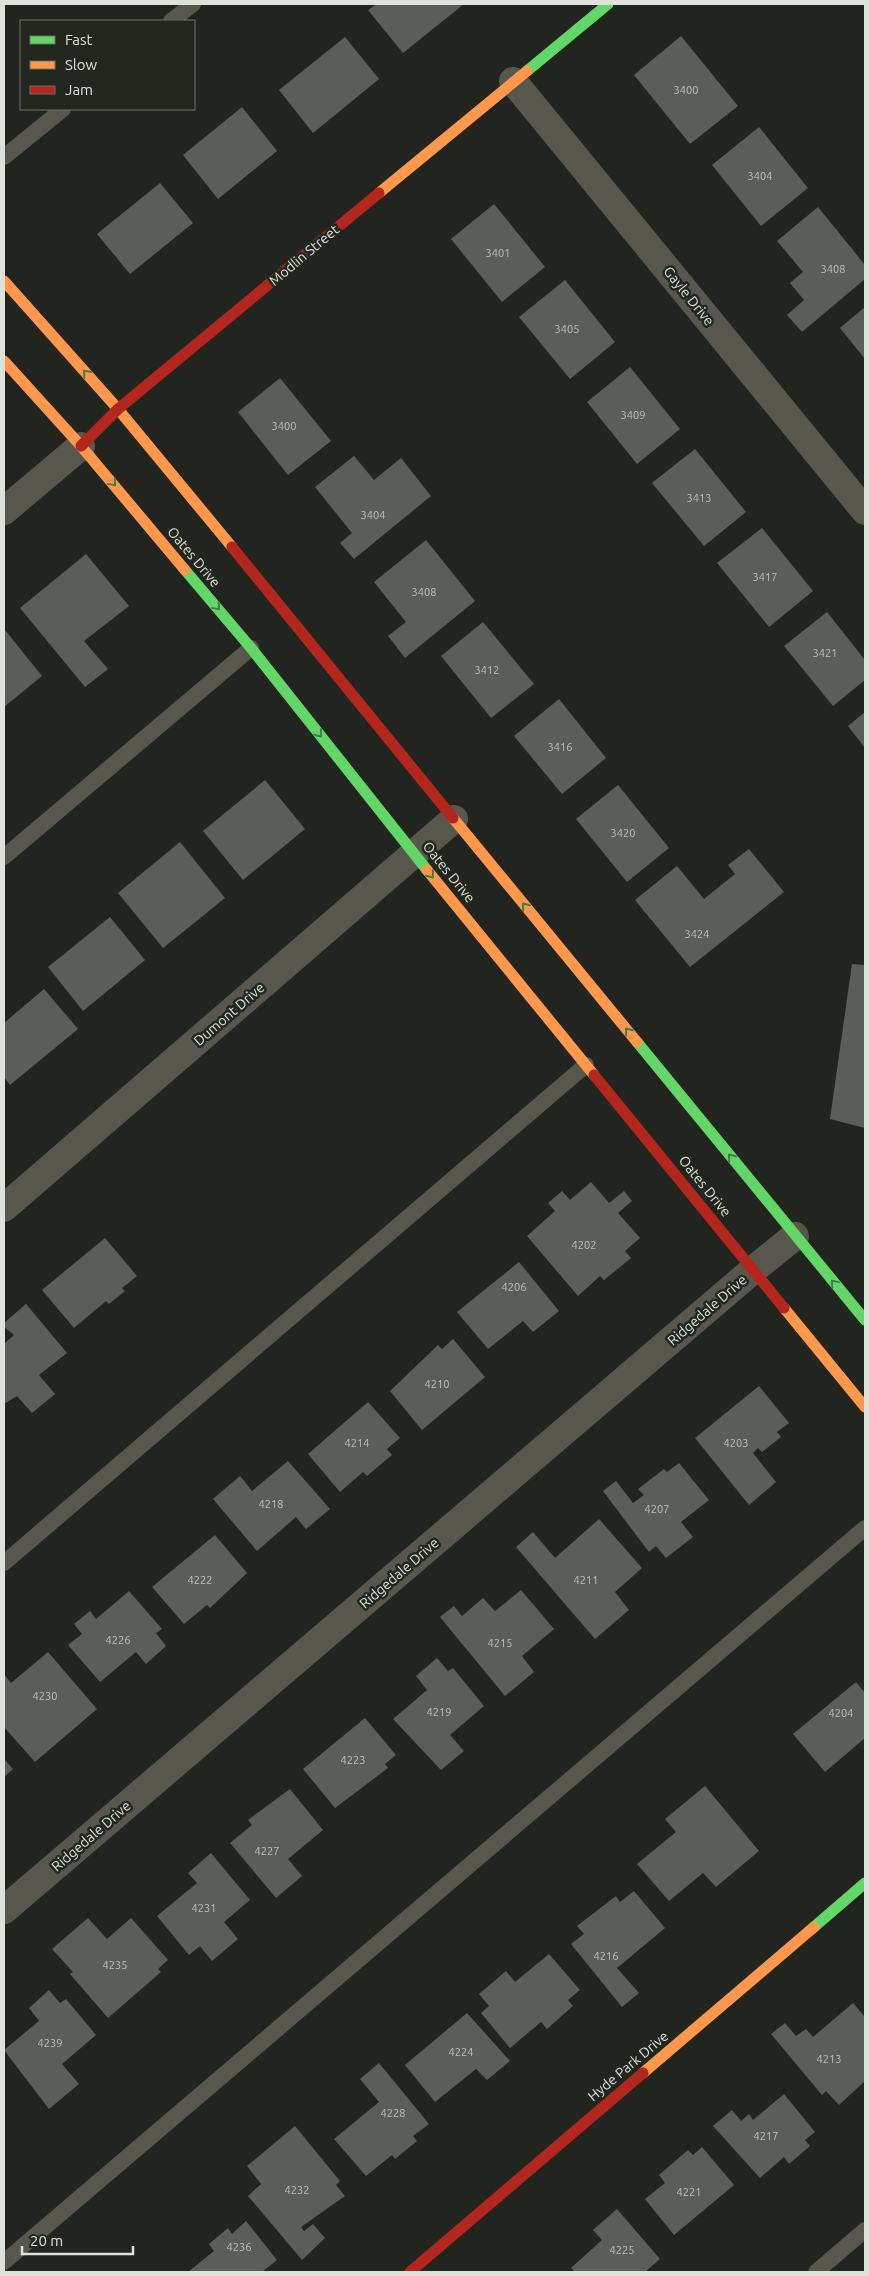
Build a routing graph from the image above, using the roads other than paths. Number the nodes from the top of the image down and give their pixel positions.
1 (193, 4) edge
2 (608, 4) edge
3 (172, 20) edge
4 (513, 81) junction
5 (62, 110) edge
6 (4, 157) edge
7 (4, 281) edge
8 (4, 361) edge
9 (118, 409) junction
10 (81, 446) junction
11 (4, 511) edge
12 (865, 511) edge
13 (251, 648) junction
14 (454, 819) junction
15 (414, 854) junction
16 (4, 857) edge
17 (586, 1065) junction
18 (4, 1208) edge
19 (796, 1236) junction
20 (753, 1270) junction
21 (865, 1320) edge
22 (865, 1407) edge
23 (865, 1528) edge
24 (4, 1563) edge
25 (865, 1883) edge
26 (4, 1910) edge
27 (865, 2230) edge
28 (4, 2262) edge
29 (410, 2272) edge
30 (816, 2272) edge

1 - 3 lane
2 - 4 main road, Modlin Street
4 - 9 main road, Modlin Street
4 - 12 street, Gayle Drive
5 - 6 lane
9 -> 7 main road
8 - 10 main road, Oates Drive
9 - 10 main road, Modlin Street
9 - 14 main road
10 - 11 street, Modlin Street
10 -> 13 main road, Oates Drive
13 -> 15 main road, Oates Drive
13 - 16 lane
14 - 15 street, Dumont Drive
19 -> 14 main road
15 -> 17 main road, Oates Drive
15 - 18 street, Dumont Drive
17 - 20 main road, Oates Drive
17 - 24 lane
19 - 20 street, Ridgedale Drive
21 -> 19 main road
20 - 22 main road, Oates Drive
20 - 26 street, Ridgedale Drive
23 - 28 lane
25 - 29 main road, Hyde Park Drive
27 - 30 lane

